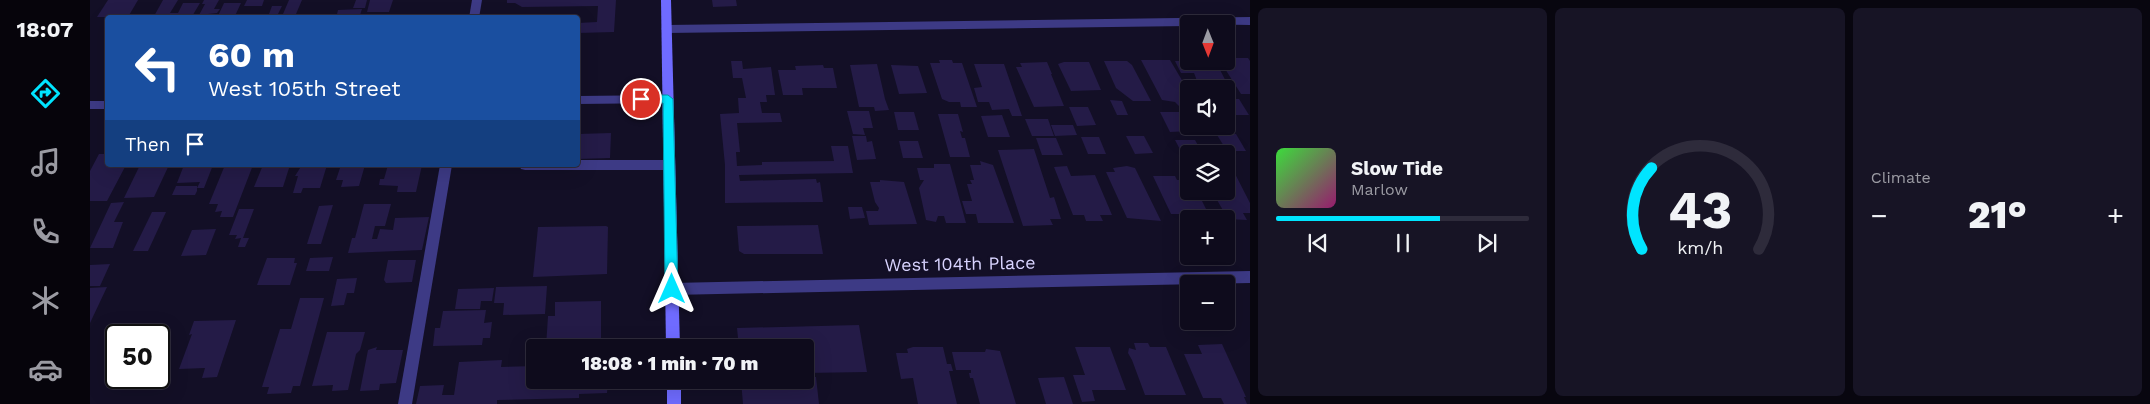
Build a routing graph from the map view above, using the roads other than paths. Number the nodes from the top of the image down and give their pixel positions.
1 (477, 0) edge
2 (666, 0) edge
3 (474, 15) edge
4 (1250, 21) edge
5 (666, 29) junction
6 (668, 99) junction
7 (580, 100) edge
8 (105, 104) edge
9 (90, 105) edge
10 (580, 165) edge
11 (669, 165) junction
12 (446, 167) edge
13 (1250, 277) edge
14 (672, 289) junction
15 (673, 339) edge
16 (674, 389) edge
17 (405, 404) edge
18 (674, 404) edge

1 - 3 street
2 - 5 main road
4 - 5 street
5 - 6 main road
6 - 7 street
6 - 11 main road
8 - 9 street
10 - 11 street
11 - 14 main road
12 - 17 street
13 - 14 street, West 104th Place
14 - 15 main road
16 - 18 main road

